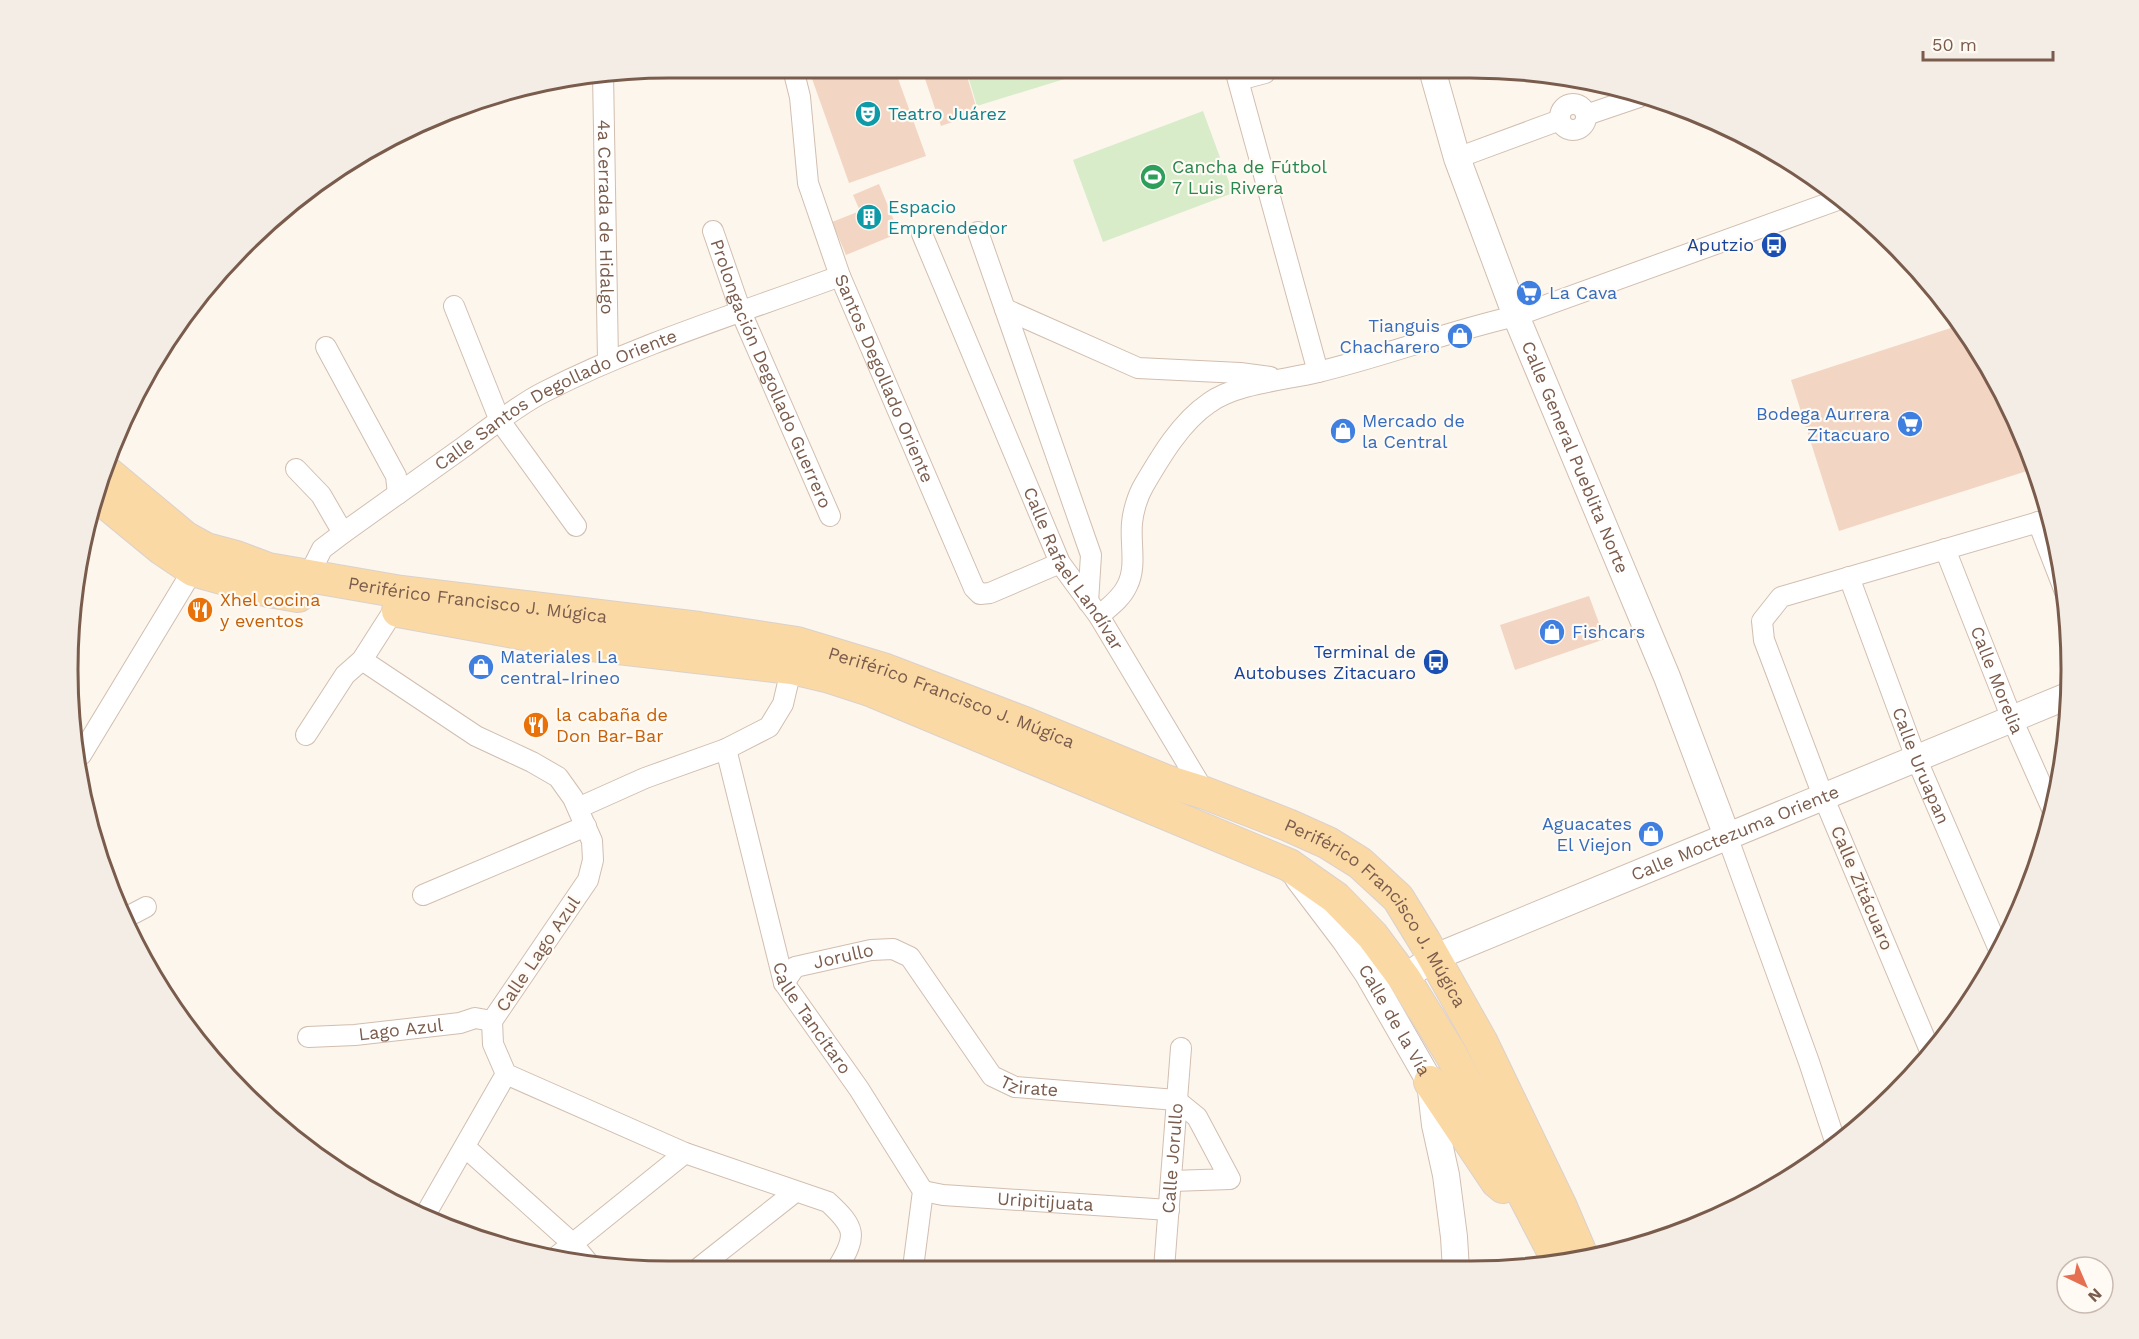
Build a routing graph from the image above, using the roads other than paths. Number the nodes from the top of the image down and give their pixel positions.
1 (795, 78) edge
2 (1239, 78) edge
3 (1434, 78) edge
4 (603, 82) edge
5 (1630, 100) edge
6 (1457, 158) junction
7 (1832, 202) edge
8 (713, 231) dead end
9 (978, 232) dead end
10 (922, 234) dead end
11 (840, 276) junction
12 (454, 306) dead end
13 (1005, 309) junction
14 (741, 312) junction
15 (1516, 316) junction
16 (326, 347) dead end
17 (608, 361) junction
18 (1318, 372) junction
19 (1279, 379) junction
20 (500, 421) junction
21 (296, 469) dead end
22 (110, 475) edge
23 (398, 494) junction
24 (103, 500) edge
25 (830, 516) dead end
26 (2042, 521) edge
27 (576, 526) dead end
28 (342, 532) junction
29 (1946, 549) junction
30 (1060, 563) junction
31 (193, 570) junction
32 (308, 577) junction
33 (1849, 577) junction
34 (1094, 609) junction
35 (394, 610) junction
36 (794, 655) junction
37 (362, 660) junction
38 (2060, 699) edge
39 (2012, 719) junction
40 (306, 735) dead end
41 (726, 749) junction
42 (84, 751) edge
43 (1916, 758) junction
44 (1205, 793) junction
45 (1823, 796) junction
46 (2047, 796) edge
47 (578, 808) junction
48 (1288, 825) junction
49 (586, 826) junction
50 (1727, 836) junction
51 (1280, 861) junction
52 (423, 895) dead end
53 (146, 907) dead end
54 (131, 915) edge
55 (1995, 940) edge
56 (910, 957) joint
57 (1433, 958) junction
58 (1404, 978) junction
59 (784, 983) junction
60 (492, 1020) junction
61 (308, 1037) dead end
62 (1927, 1044) edge
63 (1181, 1048) dead end
64 (506, 1074) junction
65 (1430, 1082) junction
66 (1176, 1100) junction
67 (1833, 1136) edge
68 (465, 1147) junction
69 (685, 1153) junction
70 (1172, 1181) junction
71 (923, 1191) junction
72 (795, 1192) junction
73 (428, 1209) edge
74 (1169, 1210) junction
75 (1536, 1217) junction
76 (572, 1243) junction
77 (562, 1251) edge
78 (1580, 1251) edge
79 (581, 1254) edge
80 (1555, 1255) edge
81 (708, 1261) edge
82 (841, 1261) edge
83 (914, 1261) edge
84 (1165, 1261) edge
85 (1455, 1261) edge

1 - 11 street, Santos Degollado Oriente
2 - 18 street
3 - 6 street, Calle General Pueblita Norte
4 - 17 street, 4a Cerrada de Hidalgo
5 - 6 street
6 - 15 street, Calle General Pueblita Norte
7 - 15 street
8 - 14 street, Prolongación Degollado Guerrero
9 - 13 street
10 - 30 street, Calle Rafael Landívar
11 - 14 street, Calle Santos Degollado Oriente
11 - 30 street, Santos Degollado Oriente
12 - 20 street
13 - 19 street
13 - 34 street
14 - 17 street, Calle Santos Degollado Oriente
14 - 25 street, Prolongación Degollado Guerrero
15 - 18 street
15 - 50 street, Calle General Pueblita Norte
16 - 23 street
17 - 20 street, Calle Santos Degollado Oriente
18 - 19 street
19 - 34 street
20 - 23 street, Calle Santos Degollado Oriente
20 - 27 street
21 - 28 street
22 - 32 main road, Periférico Francisco J. Múgica
23 - 28 street, Calle Santos Degollado Oriente
24 - 31 main road, Periférico Francisco J. Múgica
26 - 29 street
28 - 32 street, Calle Santos Degollado Oriente
29 - 33 street
29 - 39 street, Calle Morelia
30 - 34 street, Calle Rafael Landívar
31 - 35 main road, Periférico Francisco J. Múgica
31 - 42 street
32 - 36 main road, Periférico Francisco J. Múgica
33 - 43 street, Calle Uruapan
33 - 45 street, Calle Zitácuaro
34 - 44 street, Calle Rafael Landívar
35 - 36 main road, Periférico Francisco J. Múgica
35 - 37 street
36 - 41 street
36 - 44 main road, Periférico Francisco J. Múgica
36 - 51 main road, Periférico Francisco J. Múgica
37 - 40 street
37 - 47 street, Calle Lago Azul
38 - 39 street, Calle Moctezuma Oriente
39 - 43 street, Calle Moctezuma Oriente
39 - 46 street, Calle Morelia
41 - 47 street
41 - 59 street, Calle Tancítaro
43 - 45 street, Calle Moctezuma Oriente
43 - 55 street, Calle Uruapan
44 - 48 main road, Periférico Francisco J. Múgica
45 - 50 street, Calle Moctezuma Oriente
45 - 62 street, Calle Zitácuaro
47 - 49 street, Calle Lago Azul
48 - 51 main road
48 - 57 main road, Periférico Francisco J. Múgica
49 - 52 street
49 - 60 street, Calle Lago Azul
50 - 57 street, Calle Moctezuma Oriente
50 - 67 street
51 - 58 main road, Periférico Francisco J. Múgica
51 - 65 street, Calle de la Vía
53 - 54 street
56 - 59 street, Jorullo
56 - 66 street, Tzirate
57 - 58 street, Calle Moctezuma Oriente
57 - 78 main road, Periférico Francisco J. Múgica
58 - 75 main road, Periférico Francisco J. Múgica
59 - 71 street, Calle Tancítaro
60 - 61 street, Lago Azul
60 - 64 street, Calle Lago Azul
63 - 66 street, Calle Jorullo
64 - 68 street
64 - 69 street
65 - 75 main road
65 - 85 street, Calle de la Vía
66 - 70 street, Calle Jorullo
66 - 70 street
68 - 73 street
68 - 76 street
69 - 72 street
69 - 76 street
70 - 74 street, Calle Jorullo
71 - 74 street, Uripitijuata
71 - 83 street
72 - 81 street
72 - 82 street
74 - 84 street, Calle Jorullo
75 - 80 main road, Periférico Francisco J. Múgica
76 - 77 street
76 - 79 street

